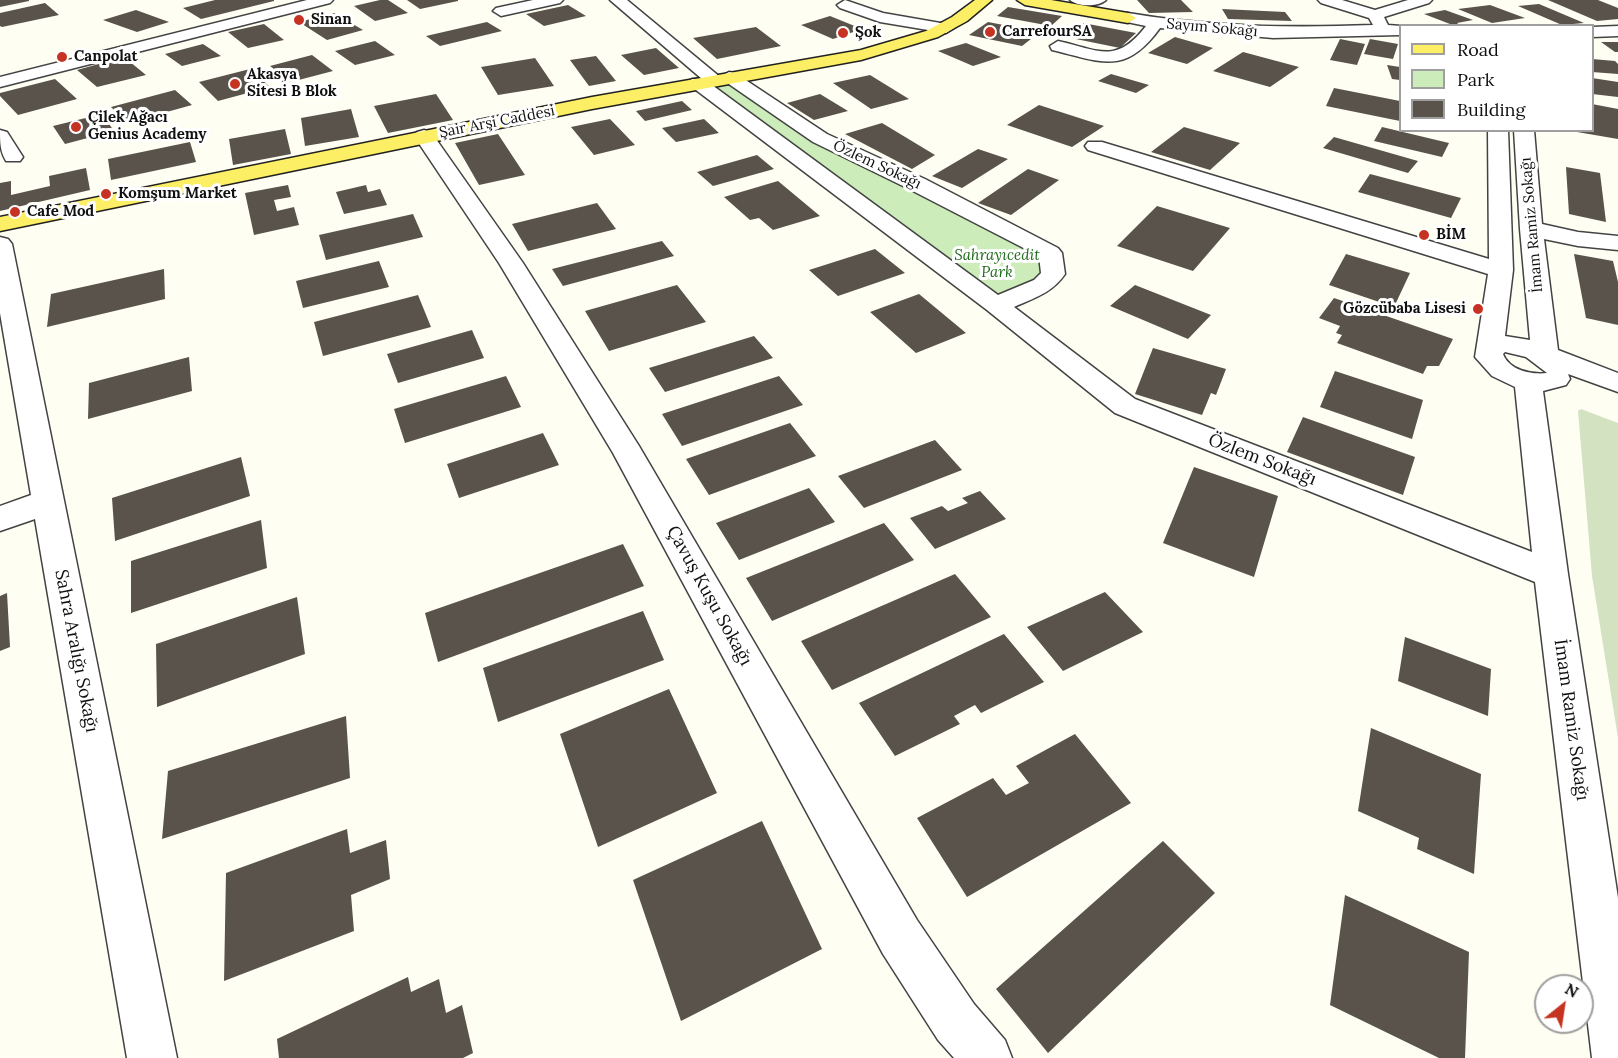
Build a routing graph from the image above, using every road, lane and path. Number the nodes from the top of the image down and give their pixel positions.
1 (555, 0) edge
2 (618, 0) edge
3 (984, 0) edge
4 (1025, 0) edge
5 (1059, 0) edge
6 (1078, 0) edge
7 (1098, 0) edge
8 (1326, 0) edge
9 (1424, 0) edge
10 (314, 1) edge
11 (845, 5) dead end
12 (501, 11) dead end
13 (1128, 18) junction
14 (1156, 23) junction
15 (1379, 23) junction
16 (946, 27) junction
17 (1399, 29) edge
18 (1618, 31) edge
19 (1594, 32) edge
20 (1058, 45) dead end
21 (8, 63) dead end
22 (22, 76) junction
23 (714, 80) junction
24 (0, 82) edge
25 (1498, 132) edge
26 (1524, 132) edge
27 (0, 136) edge
28 (424, 136) junction
29 (1095, 146) dead end
30 (13, 157) dead end
31 (0, 224) edge
32 (1531, 229) junction
33 (1618, 243) edge
34 (0, 244) edge
35 (1501, 270) junction
36 (996, 305) junction
37 (1543, 372) junction
38 (1618, 383) edge
39 (1618, 403) edge
40 (48, 501) junction
41 (0, 519) edge
42 (1551, 574) junction
43 (152, 1058) edge
44 (987, 1058) edge
45 (1617, 1058) edge

1 - 12 street
2 - 23 street
3 - 16 main road, Şair Arşi Caddesi
4 - 13 main road, Sayım Sokağı
5 - 13 main road
6 - 7 street
8 - 15 street
9 - 15 street
10 - 22 street
11 - 16 street
13 - 14 street, Sayım Sokağı
14 - 15 street, Sayım Sokağı
14 - 20 street
15 - 17 street, Sayım Sokağı
16 - 23 main road, Şair Arşi Caddesi
18 - 19 street
21 - 22 street
22 - 24 street
23 - 28 main road, Şair Arşi Caddesi
23 - 36 street, Özlem Sokağı
23 - 36 street, Özlem Sokağı
25 - 35 street, İmam Ramiz Sokağı
26 - 32 street, İmam Ramiz Sokağı
27 - 30 street
28 - 31 main road, Şair Arşi Caddesi
28 - 44 street, Çavuş Kuşu Sokağı
29 - 35 street
32 - 33 street
32 - 37 street, İmam Ramiz Sokağı
34 - 40 street, Sahra Aralığı Sokağı
35 - 37 street, İmam Ramiz Sokağı
36 - 42 street, Özlem Sokağı
37 - 38 street
37 - 39 street
37 - 42 street, İmam Ramiz Sokağı
40 - 41 street
40 - 43 street, Sahra Aralığı Sokağı
42 - 45 street, İmam Ramiz Sokağı

